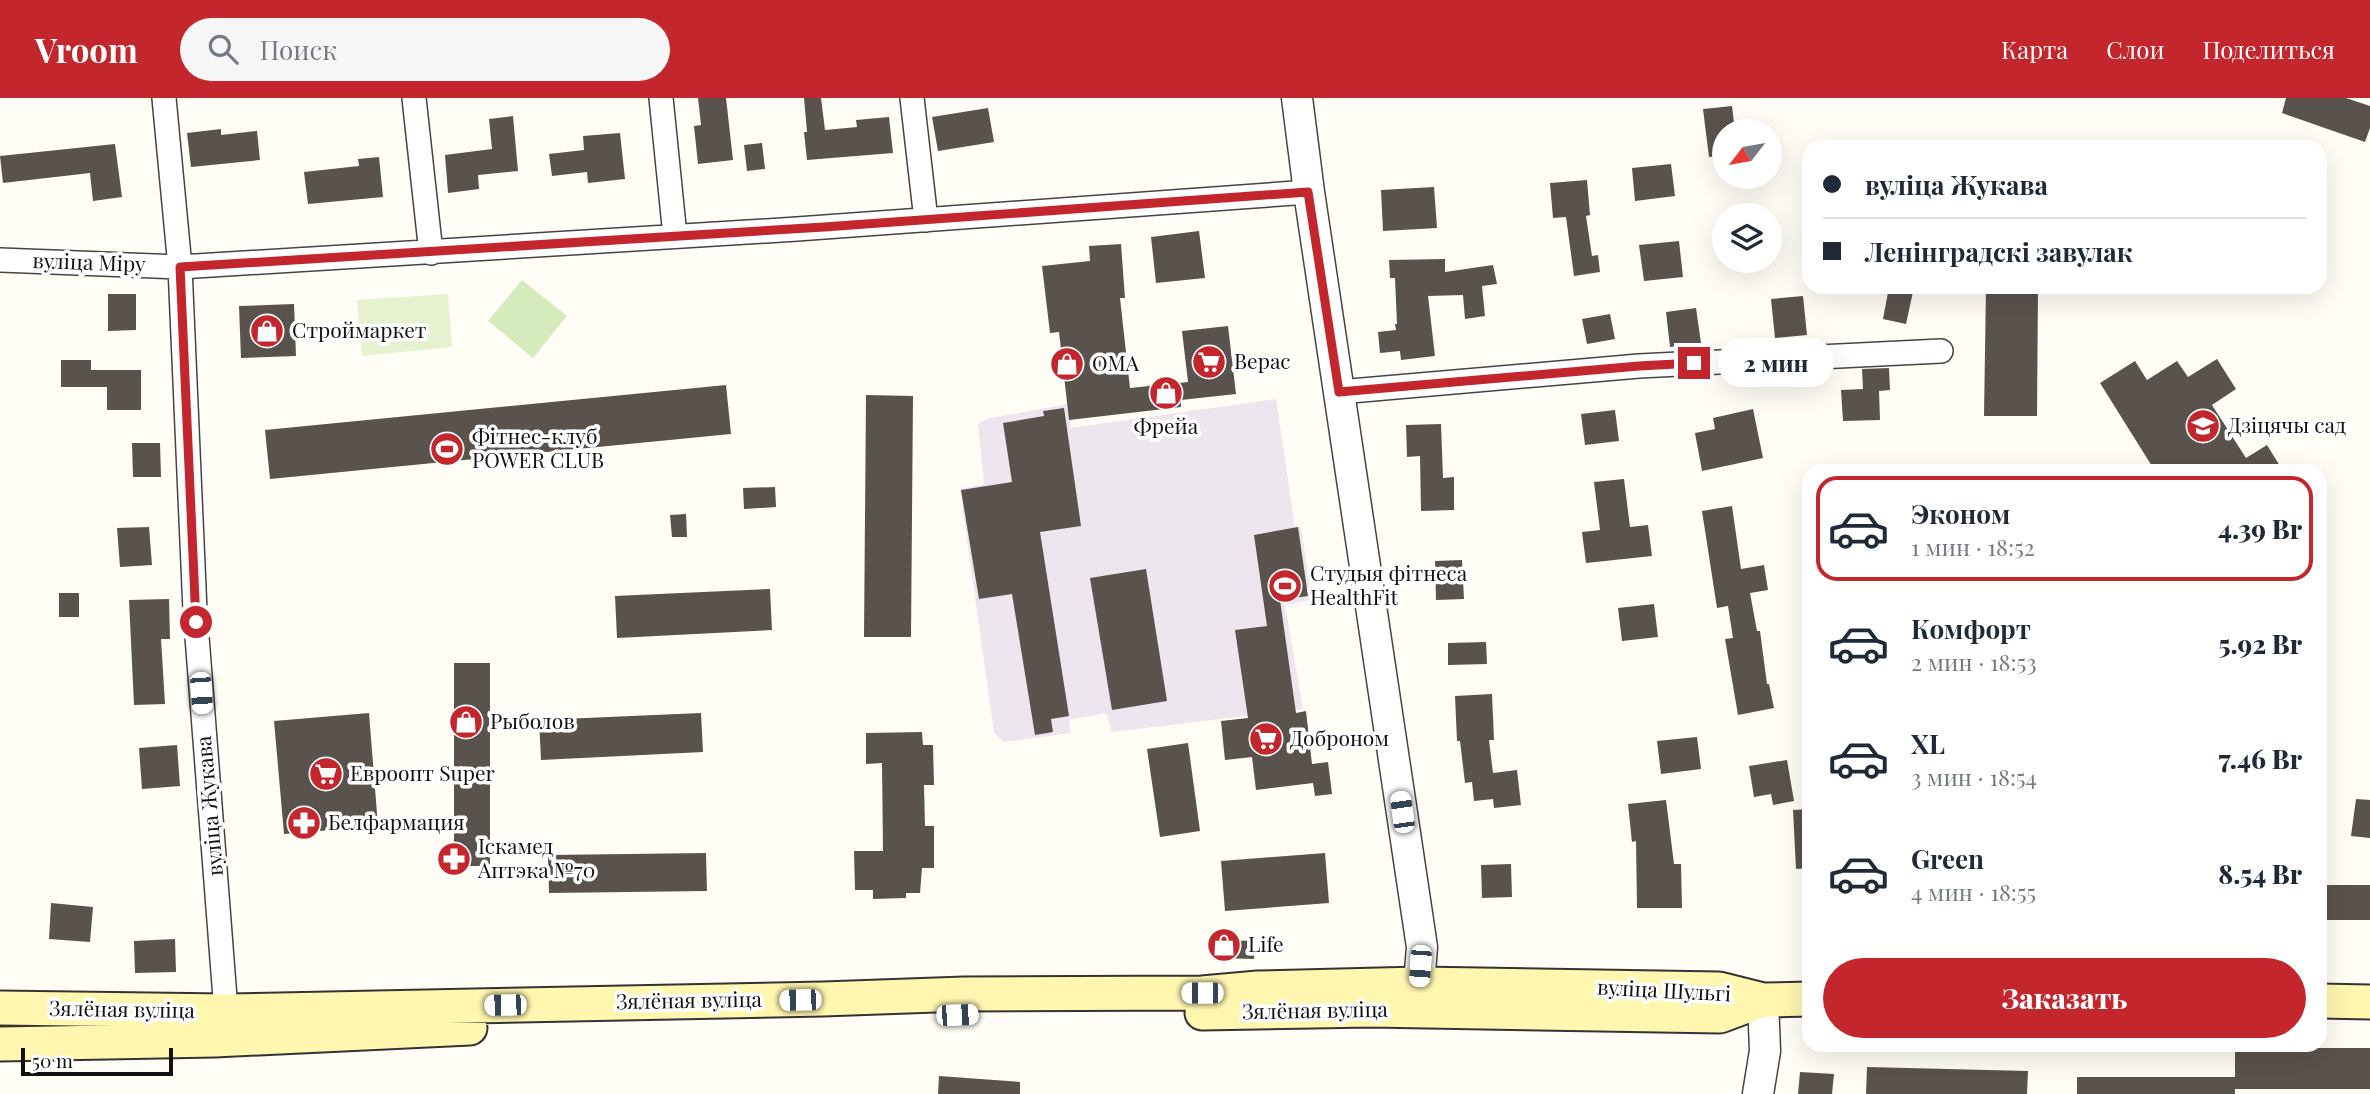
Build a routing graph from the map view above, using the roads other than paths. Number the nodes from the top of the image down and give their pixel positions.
1 (164, 98) edge
2 (414, 98) edge
3 (661, 98) edge
4 (912, 98) edge
5 (1297, 98) edge
6 (1308, 192) junction
7 (926, 220) junction
8 (675, 236) junction
9 (431, 253) junction
10 (0, 260) edge
11 (180, 267) junction
12 (1941, 351) dead end
13 (1339, 392) junction
14 (1415, 998) junction
15 (1802, 999) edge
16 (1763, 1000) junction
17 (2327, 1002) edge
18 (2370, 1002) edge
19 (0, 1008) edge
20 (226, 1011) junction
21 (608, 1012) junction
22 (0, 1044) edge
23 (1758, 1094) edge

1 - 11 street, вуліца Жукава
2 - 9 street
3 - 8 street
4 - 7 street
5 - 6 street
6 - 7 street, вуліца Міру
6 - 13 street
7 - 8 street, вуліца Міру
8 - 9 street, вуліца Міру
9 - 11 street, вуліца Міру
10 - 11 street, вуліца Міру
11 - 20 street, вуліца Жукава
12 - 13 street
13 - 14 street
14 - 16 main road, вуліца Шульгі
14 - 21 main road, Зялёная вуліца
15 - 16 main road, вуліца Шульгі
16 - 23 street
17 - 18 main road
19 - 20 main road, Зялёная вуліца
20 - 21 main road, Зялёная вуліца
21 - 22 main road, Зялёная вуліца

